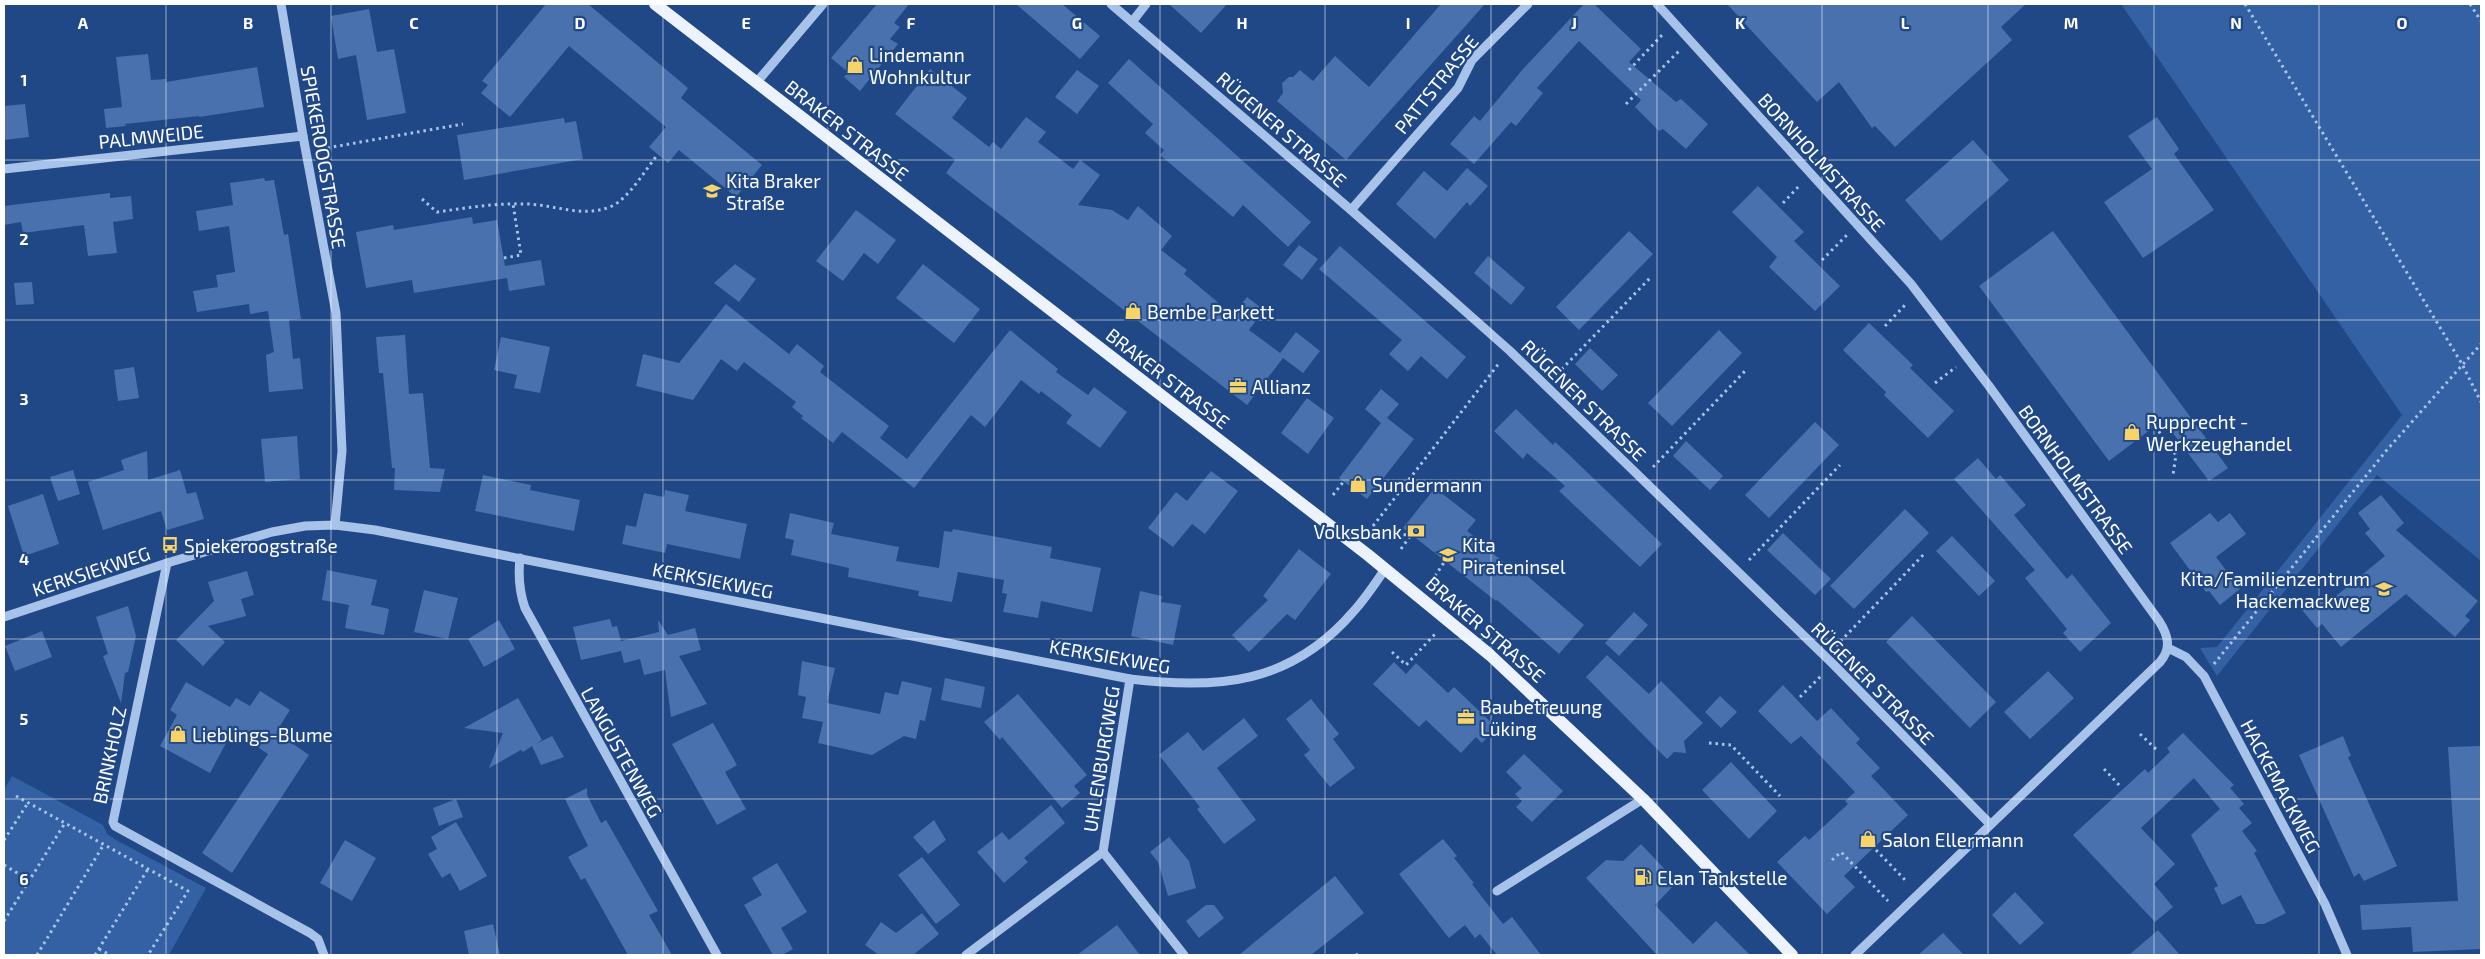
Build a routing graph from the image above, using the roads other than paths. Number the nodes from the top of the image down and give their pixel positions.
1 (281, 4) edge
2 (654, 4) edge
3 (823, 4) edge
4 (1111, 4) edge
5 (1146, 4) edge
6 (1528, 4) edge
7 (1657, 4) edge
8 (1132, 22) junction
9 (756, 83) junction
10 (303, 136) junction
11 (4, 169) edge
12 (1351, 210) junction
13 (335, 525) junction
14 (520, 558) junction
15 (167, 563) junction
16 (1385, 569) junction
17 (4, 617) edge
18 (2168, 648) junction
19 (1130, 679) junction
20 (1644, 799) junction
21 (1990, 824) junction
22 (1103, 852) junction
23 (1497, 891) dead end
24 (324, 955) edge
25 (718, 955) edge
26 (966, 955) edge
27 (1184, 955) edge
28 (1792, 955) edge
29 (1855, 955) edge
30 (2347, 955) edge

1 - 10 street, SPIEKEROOGSTRASSE
2 - 9 main road, BRAKER STRASSE
3 - 9 street
4 - 8 street, RÜGENER STRASSE
5 - 8 street
6 - 12 street, PATTSTRASSE
7 - 18 street, BORNHOLMSTRASSE
8 - 12 street, RÜGENER STRASSE
9 - 16 main road, BRAKER STRASSE
10 - 11 street, PALMWEIDE
10 - 13 street, SPIEKEROOGSTRASSE
12 - 21 street, RÜGENER STRASSE
13 - 14 street, KERKSIEKWEG
13 - 15 street, KERKSIEKWEG
14 - 19 street, KERKSIEKWEG
14 - 25 street, LANGUSTENWEG
15 - 17 street, KERKSIEKWEG
15 - 24 street, BRINKHOLZ
16 - 19 street, KERKSIEKWEG
16 - 20 main road, BRAKER STRASSE
18 - 21 street
18 - 30 street, HACKEMACKWEG
19 - 22 street, UHLENBURGWEG
20 - 23 street
20 - 28 main road, BRAKER STRASSE
21 - 29 street
22 - 26 street, UHLENBURGWEG
22 - 27 street

